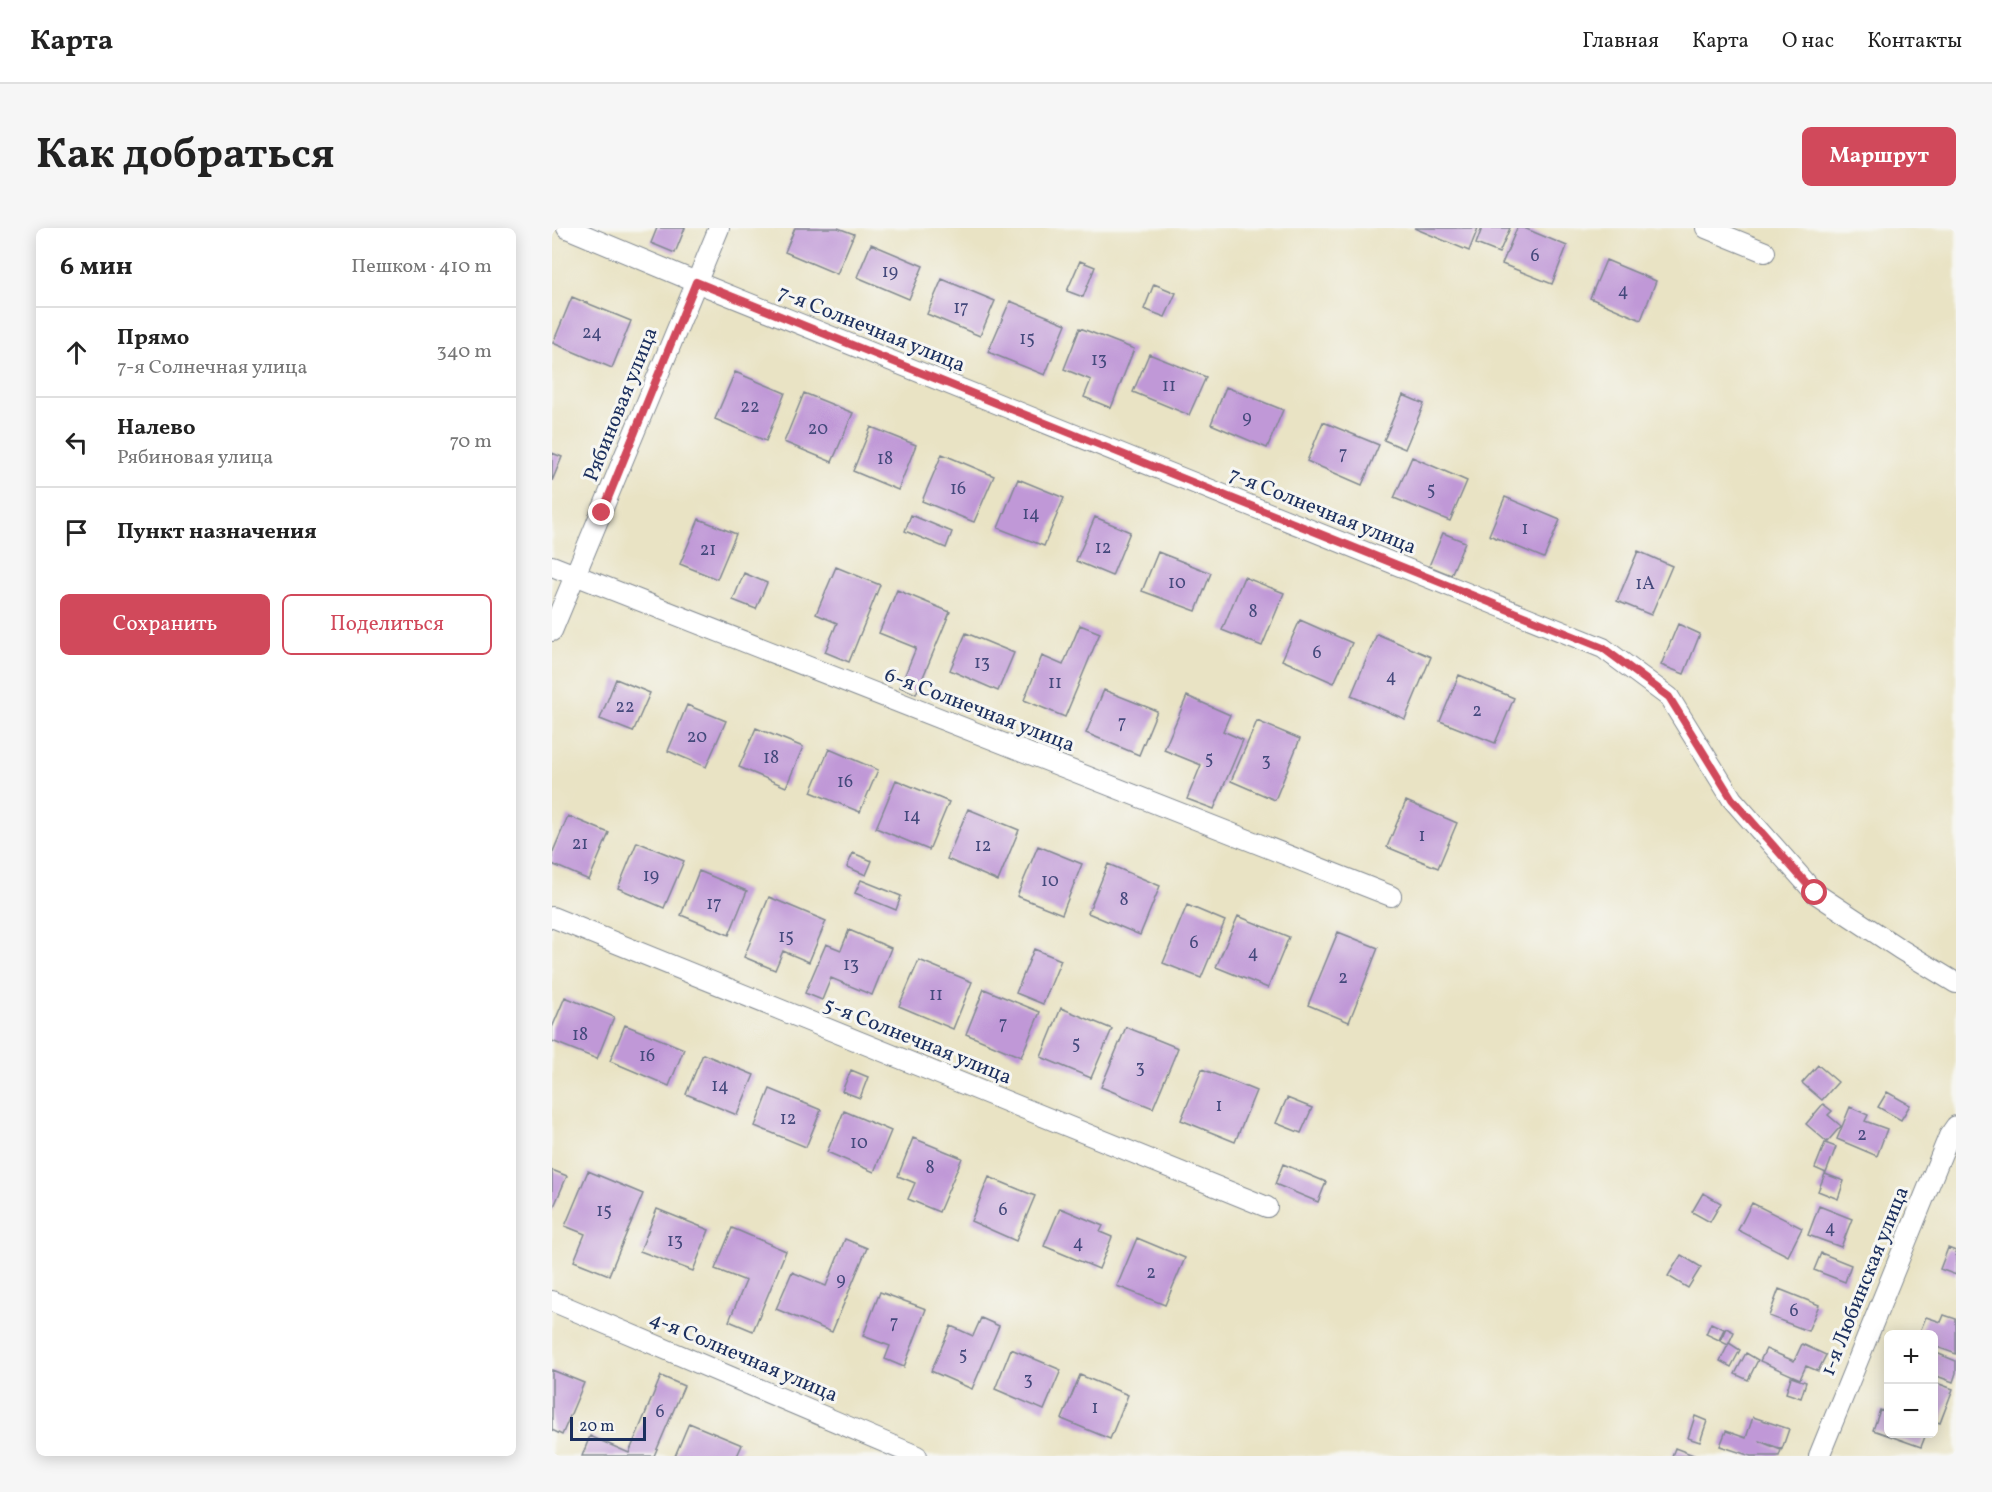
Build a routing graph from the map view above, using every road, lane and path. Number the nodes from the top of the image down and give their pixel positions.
1 (567, 228) edge
2 (719, 228) edge
3 (1706, 228) edge
4 (1765, 252) dead end
5 (696, 282) junction
6 (552, 566) edge
7 (576, 576) junction
8 (552, 631) edge
9 (1391, 896) dead end
10 (552, 917) edge
11 (1956, 983) edge
12 (1956, 1126) edge
13 (1267, 1207) dead end
14 (552, 1301) edge
15 (917, 1456) edge
16 (1819, 1456) edge

1 - 5 street, 7-я Солнечная улица
2 - 5 street, Рябиновая улица
3 - 4 street
5 - 7 street, Рябиновая улица
5 - 11 street, 7-я Солнечная улица
6 - 7 street, 6-я Солнечная улица
7 - 8 street, Рябиновая улица
7 - 9 street, 6-я Солнечная улица
10 - 13 street, 5-я Солнечная улица
12 - 16 street, 1-я Любинская улица
14 - 15 street, 4-я Солнечная улица

